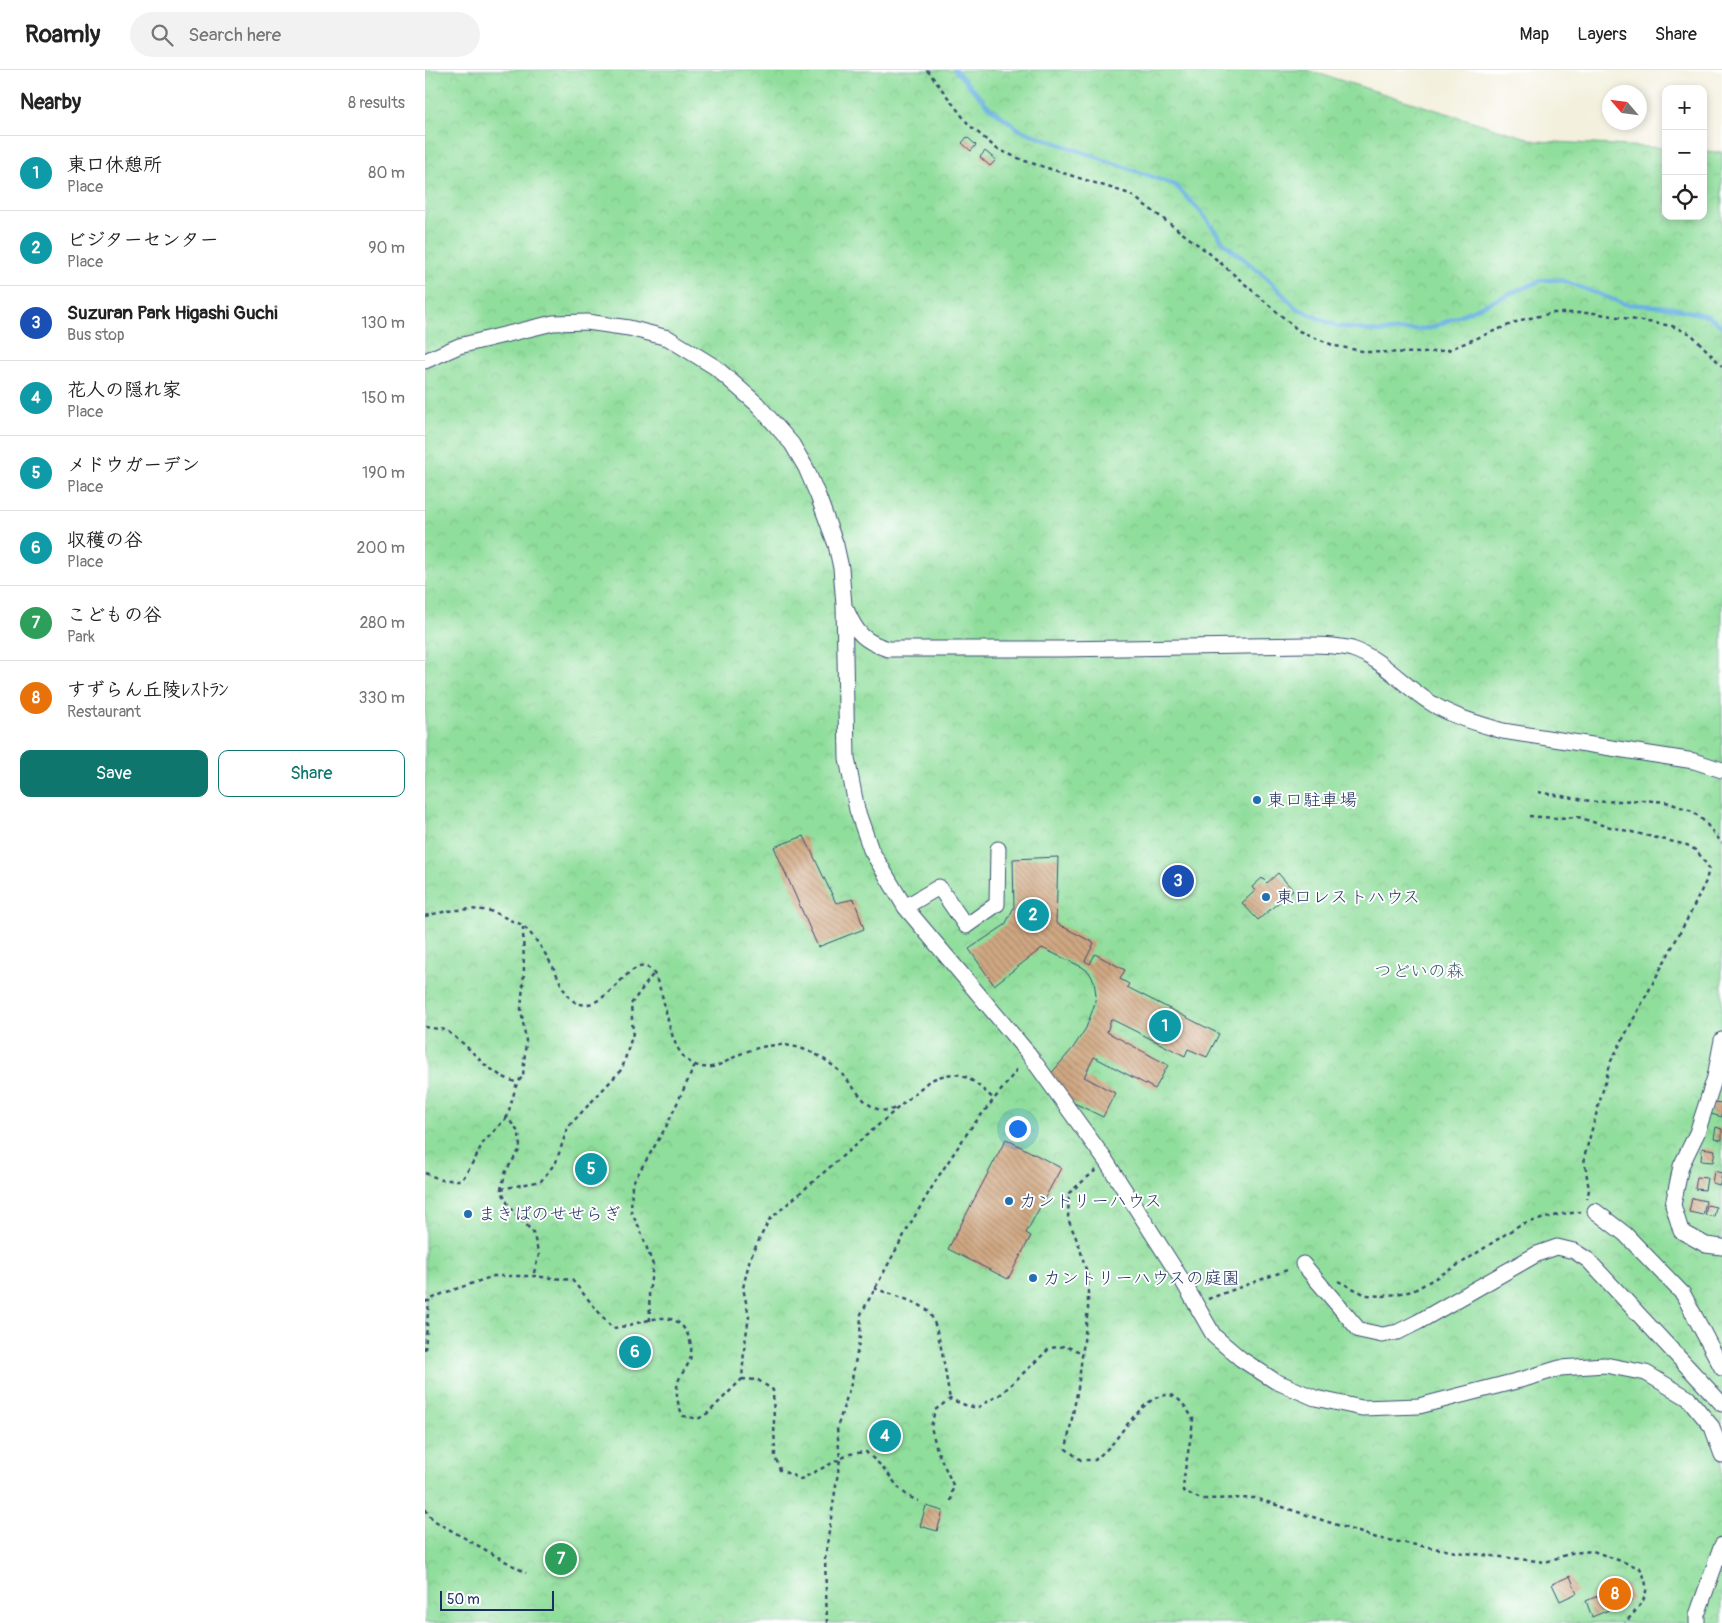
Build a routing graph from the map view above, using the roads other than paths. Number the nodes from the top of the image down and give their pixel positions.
1 (425, 361) edge
2 (844, 605) junction
3 (1722, 770) edge
4 (998, 849) dead end
5 (905, 907) junction
6 (1722, 1040) edge
7 (1595, 1211) road end
8 (1722, 1247) edge
9 (1303, 1264) road end
10 (1722, 1368) edge
11 (1722, 1404) edge
12 (1722, 1455) edge
13 (1722, 1545) edge
14 (1697, 1623) edge

1 - 2 street
2 - 3 street
2 - 5 street
4 - 5 street
5 - 12 street
6 - 8 street
7 - 10 street
9 - 11 street
13 - 14 street

